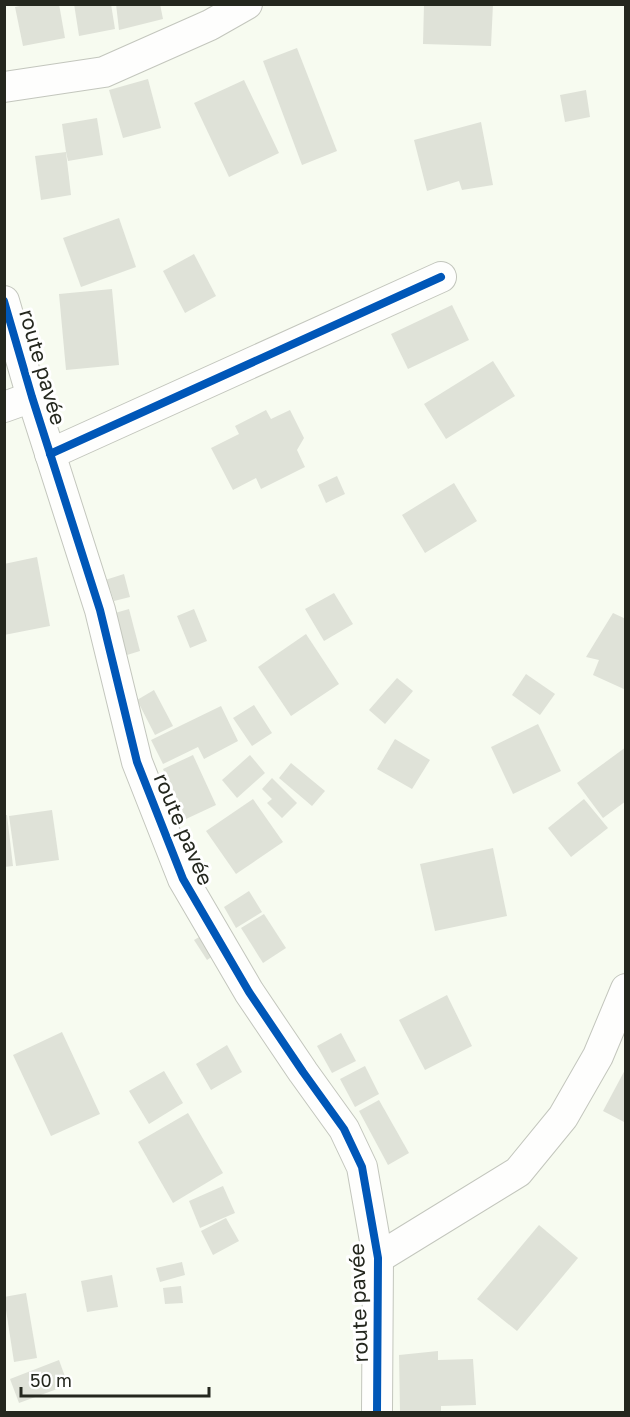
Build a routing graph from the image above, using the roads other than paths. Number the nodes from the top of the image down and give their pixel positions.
1 (247, 4) edge
2 (4, 87) edge
3 (441, 277) dead end
4 (4, 301) edge
5 (18, 402) edge
6 (50, 454) junction
7 (626, 989) edge
8 (378, 1258) junction
9 (377, 1413) edge

1 - 2 street
3 - 6 street
4 - 5 street, route pavée
5 - 6 street, route pavée
6 - 8 street, route pavée
7 - 8 street
8 - 9 street, route pavée

